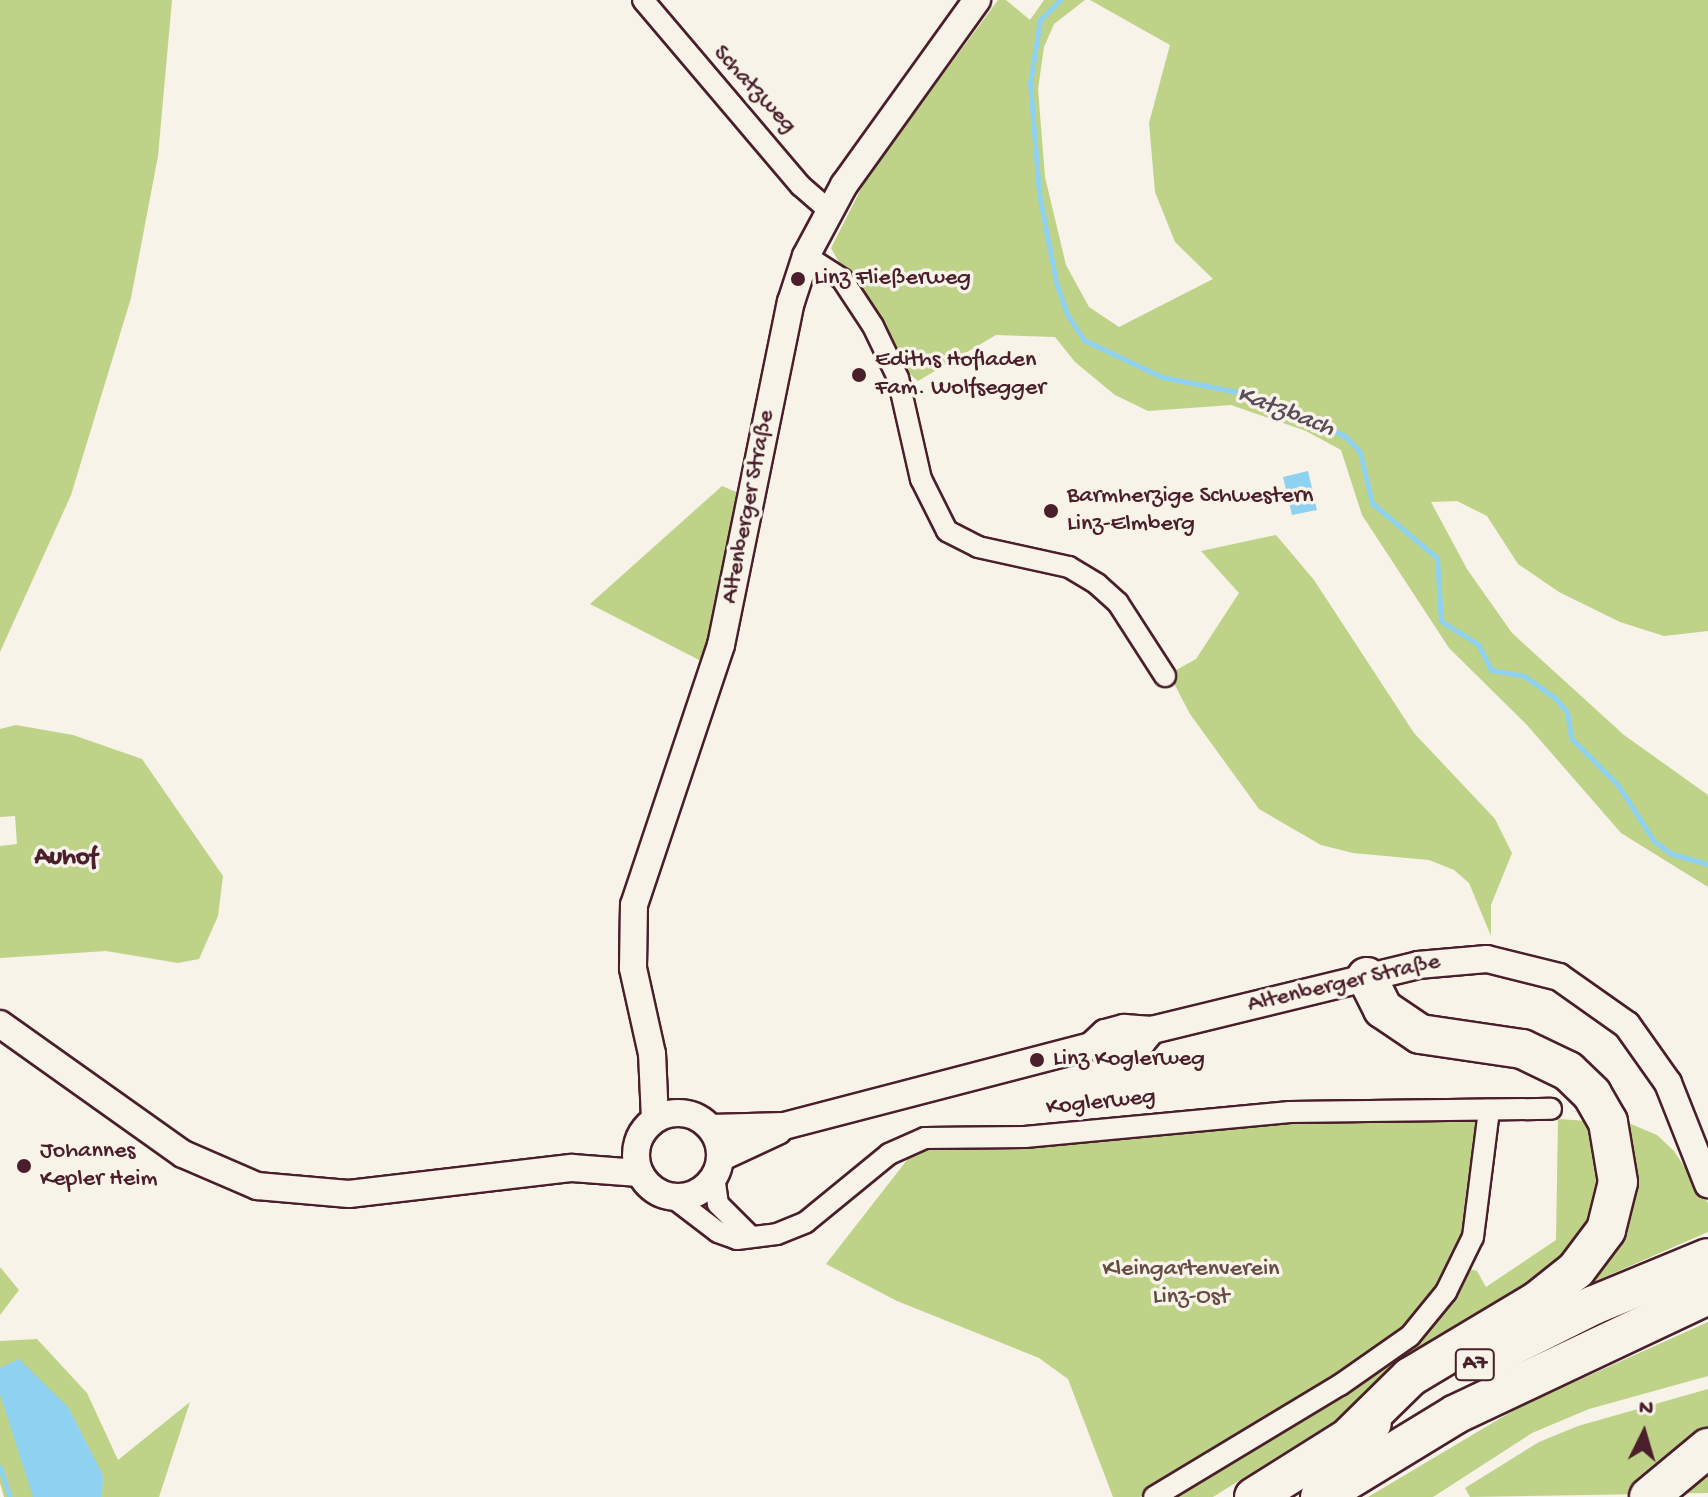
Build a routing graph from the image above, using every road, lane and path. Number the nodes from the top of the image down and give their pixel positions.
1 (643, 0) edge
2 (977, 0) edge
3 (830, 211) junction
4 (806, 256) junction
5 (1165, 676) dead end
6 (1367, 977) junction
7 (0, 1024) edge
8 (652, 1054) junction
9 (1551, 1109) dead end
10 (1489, 1110) junction
11 (683, 1113) junction
12 (655, 1119) junction
13 (784, 1126) junction
14 (711, 1128) junction
15 (636, 1146) junction
16 (717, 1167) junction
17 (572, 1168) junction
18 (639, 1173) junction
19 (1708, 1184) edge
20 (671, 1196) junction
21 (749, 1235) junction
22 (1708, 1258) edge
23 (1708, 1295) edge
24 (1351, 1435) junction
25 (1708, 1448) edge
26 (1154, 1497) edge
27 (1254, 1497) edge
28 (1320, 1497) edge
29 (1649, 1497) edge

1 - 3 street, Schatzweg
2 - 3 street, Altenberger Straße
3 - 4 street, Altenberger Straße
4 - 5 street
4 - 8 street, Altenberger Straße
6 - 13 street, Altenberger Straße
6 - 19 street, Altenberger Straße
6 - 24 highway
7 - 17 street
8 - 11 street, Altenberger Straße
8 - 12 street, Altenberger Straße
9 - 10 street, Koglerweg
10 - 21 street, Koglerweg
10 - 26 street
11 - 12 street
11 - 14 street, Altenberger Straße
12 - 15 street
13 - 14 street, Altenberger Straße
13 - 16 street, Altenberger Straße
14 - 16 street
15 - 17 street
15 - 18 street
16 - 20 street, Altenberger Straße
16 - 21 street
17 - 18 street
18 - 20 street
20 - 21 street, Koglerweg
22 - 24 highway, A7
23 - 28 highway, A7
24 - 27 highway, A7
25 - 29 highway

